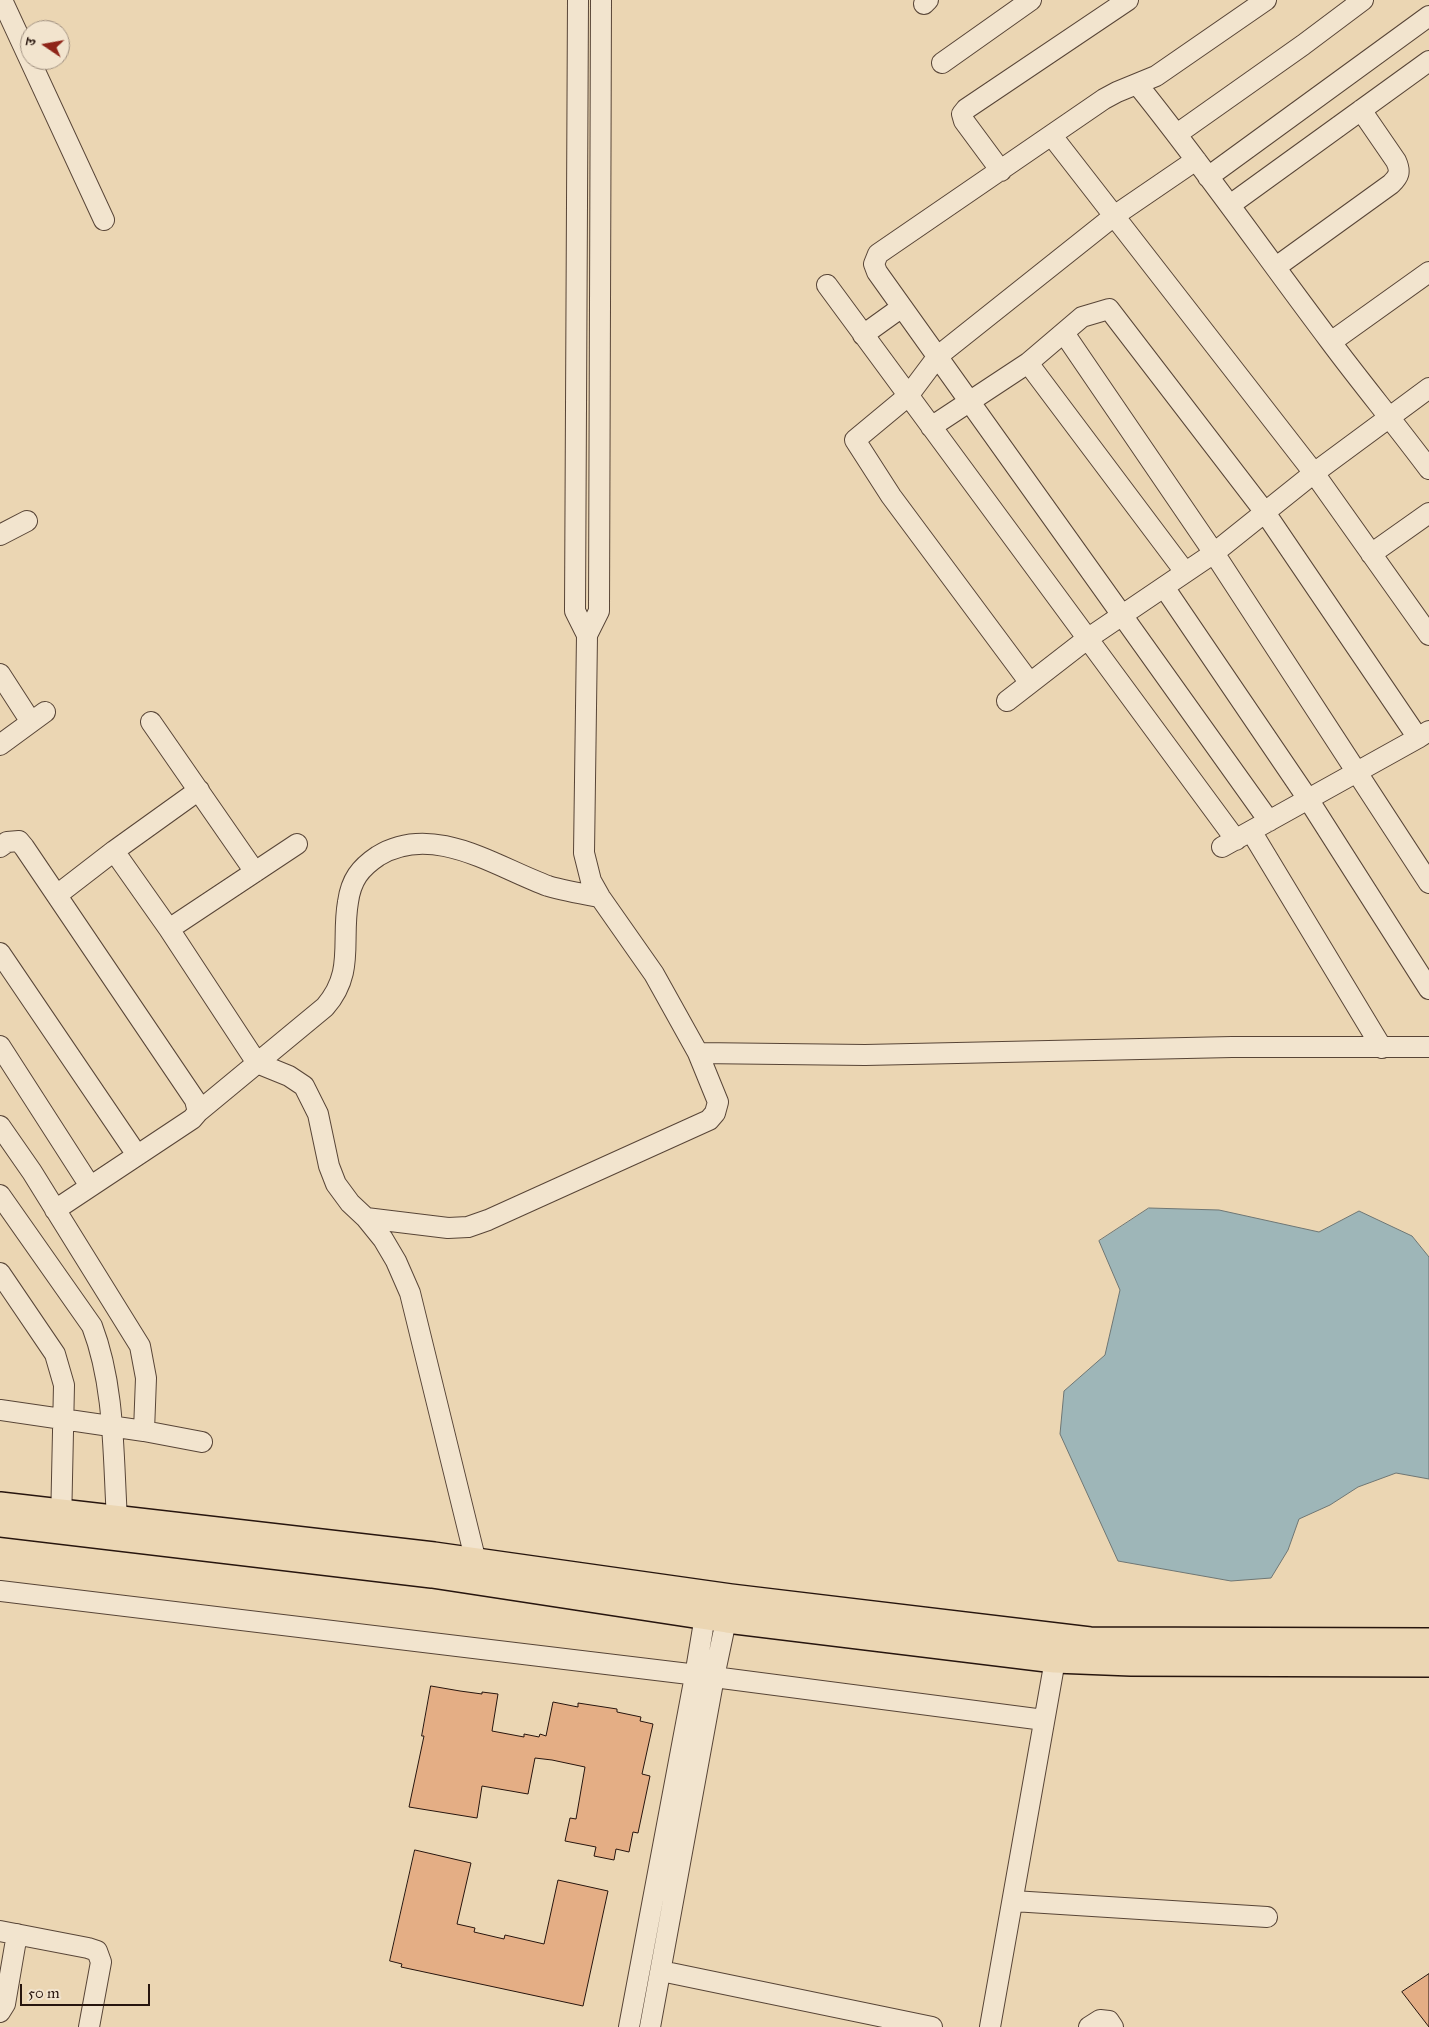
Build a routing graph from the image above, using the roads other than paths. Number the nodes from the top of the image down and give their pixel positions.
1 (2, 0) edge
2 (578, 0) edge
3 (601, 0) edge
4 (1031, 0) edge
5 (1128, 0) edge
6 (1266, 0) edge
7 (1363, 0) edge
8 (1429, 16) edge
9 (1429, 60) edge
10 (942, 64) dead end
11 (1137, 84) junction
12 (1361, 110) junction
13 (1177, 134) junction
14 (1052, 136) junction
15 (1196, 160) junction
16 (1001, 171) junction
17 (1208, 177) junction
18 (1230, 205) junction
19 (1114, 216) junction
20 (104, 220) dead end
21 (1276, 267) junction
22 (1429, 272) edge
23 (827, 285) dead end
24 (902, 307) junction
25 (863, 335) junction
26 (1068, 339) dead end
27 (1331, 342) junction
28 (938, 356) junction
29 (1028, 363) junction
30 (1429, 388) edge
31 (908, 396) junction
32 (969, 400) junction
33 (1390, 416) junction
34 (931, 427) junction
35 (1429, 469) edge
36 (1314, 473) junction
37 (1264, 511) junction
38 (1429, 513) edge
39 (27, 521) dead end
40 (0, 536) edge
41 (1214, 553) junction
42 (1372, 554) junction
43 (1185, 572) junction
44 (1164, 587) junction
45 (1123, 615) junction
46 (587, 635) junction
47 (1429, 635) edge
48 (1087, 640) junction
49 (0, 674) edge
50 (1030, 683) junction
51 (1007, 701) dead end
52 (151, 722) dead end
53 (1424, 735) edge
54 (0, 744) edge
55 (1358, 772) junction
56 (199, 790) junction
57 (1308, 799) junction
58 (1269, 821) junction
59 (1236, 839) junction
60 (297, 844) dead end
61 (0, 846) edge
62 (114, 851) junction
63 (255, 872) junction
64 (1429, 883) edge
65 (57, 895) junction
66 (600, 897) junction
67 (169, 929) junction
68 (0, 953) edge
69 (1429, 989) edge
70 (0, 1046) edge
71 (1382, 1048) junction
72 (1429, 1048) edge
73 (698, 1053) junction
74 (257, 1063) junction
75 (198, 1112) junction
76 (1, 1128) edge
77 (138, 1155) junction
78 (90, 1186) junction
79 (0, 1196) edge
80 (55, 1210) junction
81 (366, 1218) junction
82 (0, 1273) edge
83 (0, 1410) edge
84 (64, 1420) junction
85 (111, 1426) junction
86 (144, 1430) junction
87 (202, 1442) dead end
88 (0, 1505) edge
89 (117, 1519) junction
90 (62, 1523) junction
91 (0, 1524) edge
92 (476, 1562) junction
93 (0, 1591) edge
94 (718, 1606) junction
95 (1429, 1641) edge
96 (1055, 1660) junction
97 (1429, 1664) edge
98 (705, 1676) junction
99 (1044, 1720) junction
100 (1012, 1900) junction
101 (1267, 1917) dead end
102 (8, 1932) edge
103 (661, 1971) junction
104 (0, 2012) edge
105 (89, 2027) edge
106 (629, 2027) edge
107 (650, 2027) edge
108 (932, 2027) edge
109 (990, 2027) edge
110 (1089, 2027) edge
111 (1113, 2027) edge

1 - 20 street
2 - 46 street
3 - 46 street
4 - 10 street
5 - 16 street
6 - 11 street
7 - 13 street
8 - 17 street
9 - 12 street
11 - 13 street
11 - 14 street
12 - 18 street
12 - 21 street
13 - 15 street
14 - 16 street
14 - 19 street
15 - 17 street
15 - 19 street
16 - 24 street
17 - 18 street
18 - 21 street
19 - 28 street
19 - 36 street
21 - 27 street
22 - 27 street
23 - 25 street
24 - 25 street
24 - 28 street
25 - 31 street
26 - 41 street
27 - 33 street
28 - 31 street
28 - 32 street
29 - 32 street
29 - 37 street
29 - 43 street
30 - 33 street
31 - 34 street
31 - 50 street
32 - 34 street
32 - 45 street
33 - 35 street
33 - 36 street
34 - 48 street
36 - 37 street
36 - 42 street
37 - 41 street
37 - 53 street
38 - 42 street
39 - 40 street
41 - 43 street
41 - 55 street
42 - 47 street
43 - 44 street
44 - 45 street
44 - 57 street
45 - 48 street
45 - 58 street
46 - 66 street
48 - 50 street
48 - 59 street
49 - 54 street
50 - 51 street
52 - 56 street
53 - 55 street
55 - 57 street
55 - 64 street
56 - 62 street
56 - 63 street
57 - 58 street
57 - 69 street
58 - 59 street
59 - 71 street
60 - 63 street
61 - 65 street
62 - 65 street
62 - 67 street
63 - 67 street
65 - 75 street
66 - 73 street
66 - 74 street
67 - 74 street
68 - 77 street
70 - 78 street
71 - 72 street
71 - 73 street
73 - 81 street
74 - 75 street
74 - 81 street
75 - 77 street
76 - 80 street
77 - 78 street
78 - 80 street
79 - 85 street
80 - 86 street
81 - 92 street
82 - 84 street
83 - 84 street
84 - 85 street
84 - 90 street
85 - 86 street
85 - 89 street
86 - 87 street
88 - 90 main road
89 - 90 main road
89 - 92 main road
90 - 91 main road
90 - 94 main road
92 - 94 main road
93 - 98 street
94 - 95 main road
94 - 96 main road
94 - 98 street
96 - 97 main road
96 - 99 street
98 - 99 street
98 - 103 street
98 - 106 street
99 - 100 street
100 - 101 street
100 - 109 street
102 - 104 street
102 - 105 street
103 - 107 street
103 - 108 street
110 - 111 street

